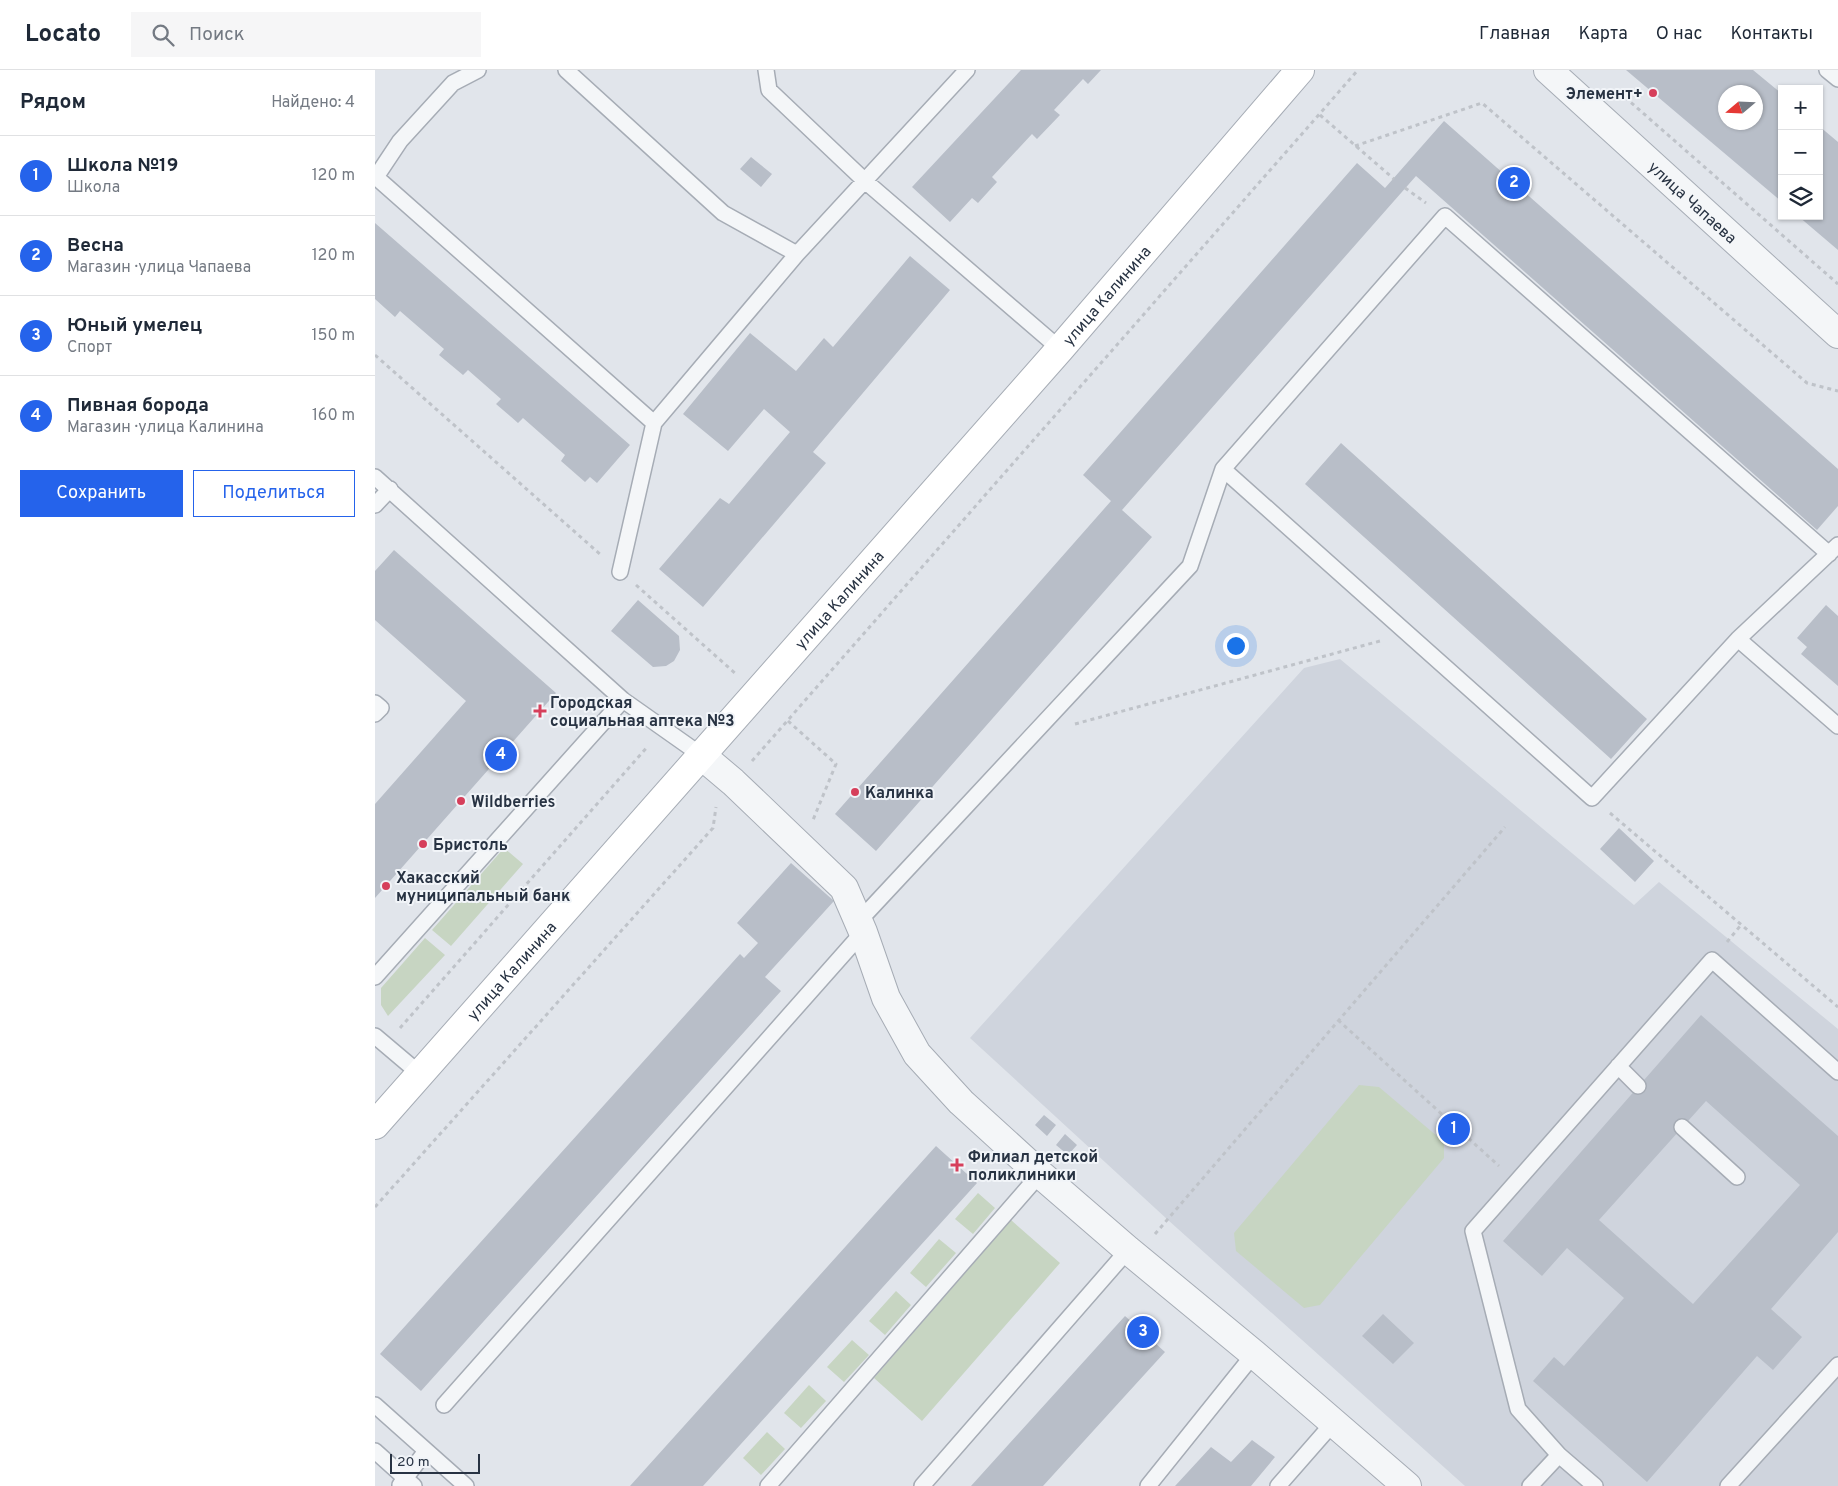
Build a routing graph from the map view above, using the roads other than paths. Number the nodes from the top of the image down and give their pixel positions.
1 (478, 70) edge
2 (566, 70) edge
3 (766, 70) edge
4 (967, 70) edge
5 (1300, 70) edge
6 (1548, 70) edge
7 (1827, 70) edge
8 (1838, 79) edge
9 (865, 181) junction
10 (797, 254) junction
11 (1838, 334) edge
12 (1060, 349) junction
13 (654, 423) junction
14 (1223, 469) junction
15 (375, 477) edge
16 (390, 490) junction
17 (375, 505) edge
18 (1833, 550) edge
19 (620, 572) road end
20 (1738, 639) junction
21 (623, 700) junction
22 (375, 702) edge
23 (375, 714) edge
24 (1838, 726) edge
25 (701, 755) junction
26 (861, 927) junction
27 (375, 976) edge
28 (380, 1040) edge
29 (1617, 1066) junction
30 (1838, 1072) edge
31 (420, 1074) junction
32 (1638, 1086) dead end
33 (375, 1125) edge
34 (1682, 1127) dead end
35 (1040, 1174) junction
36 (1737, 1177) dead end
37 (1128, 1250) junction
38 (1253, 1354) junction
39 (1838, 1365) edge
40 (375, 1405) edge
41 (444, 1405) dead end
42 (1334, 1422) junction
43 (375, 1451) edge
44 (426, 1451) junction
45 (1559, 1454) junction
46 (1398, 1483) edge
47 (406, 1484) edge
48 (466, 1486) edge
49 (768, 1486) edge
50 (922, 1486) edge
51 (1147, 1486) edge
52 (1278, 1486) edge
53 (1531, 1486) edge
54 (1595, 1486) edge
55 (1728, 1486) edge

1 - 13 lane
2 - 10 lane
3 - 9 lane
4 - 9 lane
5 - 12 main road, улица Калинина
6 - 11 street, улица Чапаева
7 - 8 lane
9 - 10 lane
9 - 12 lane
10 - 13 lane
12 - 25 main road, улица Калинина
13 - 19 lane
14 - 18 lane
14 - 20 lane
14 - 26 lane
15 - 16 lane
16 - 17 lane
16 - 21 lane
18 - 20 lane
20 - 24 lane
21 - 25 lane
21 - 27 lane
22 - 23 lane
25 - 26 street
25 - 31 main road, улица Калинина
26 - 35 street
26 - 41 lane
28 - 31 lane
29 - 30 lane
29 - 32 lane
29 - 45 lane
31 - 33 main road, улица Калинина
34 - 36 lane
35 - 37 street
35 - 49 lane
37 - 38 street
37 - 50 lane
38 - 42 street
38 - 51 lane
39 - 55 lane
40 - 44 lane
42 - 46 street
42 - 52 lane
43 - 47 lane
44 - 47 lane
44 - 48 lane
45 - 53 lane
45 - 54 lane

